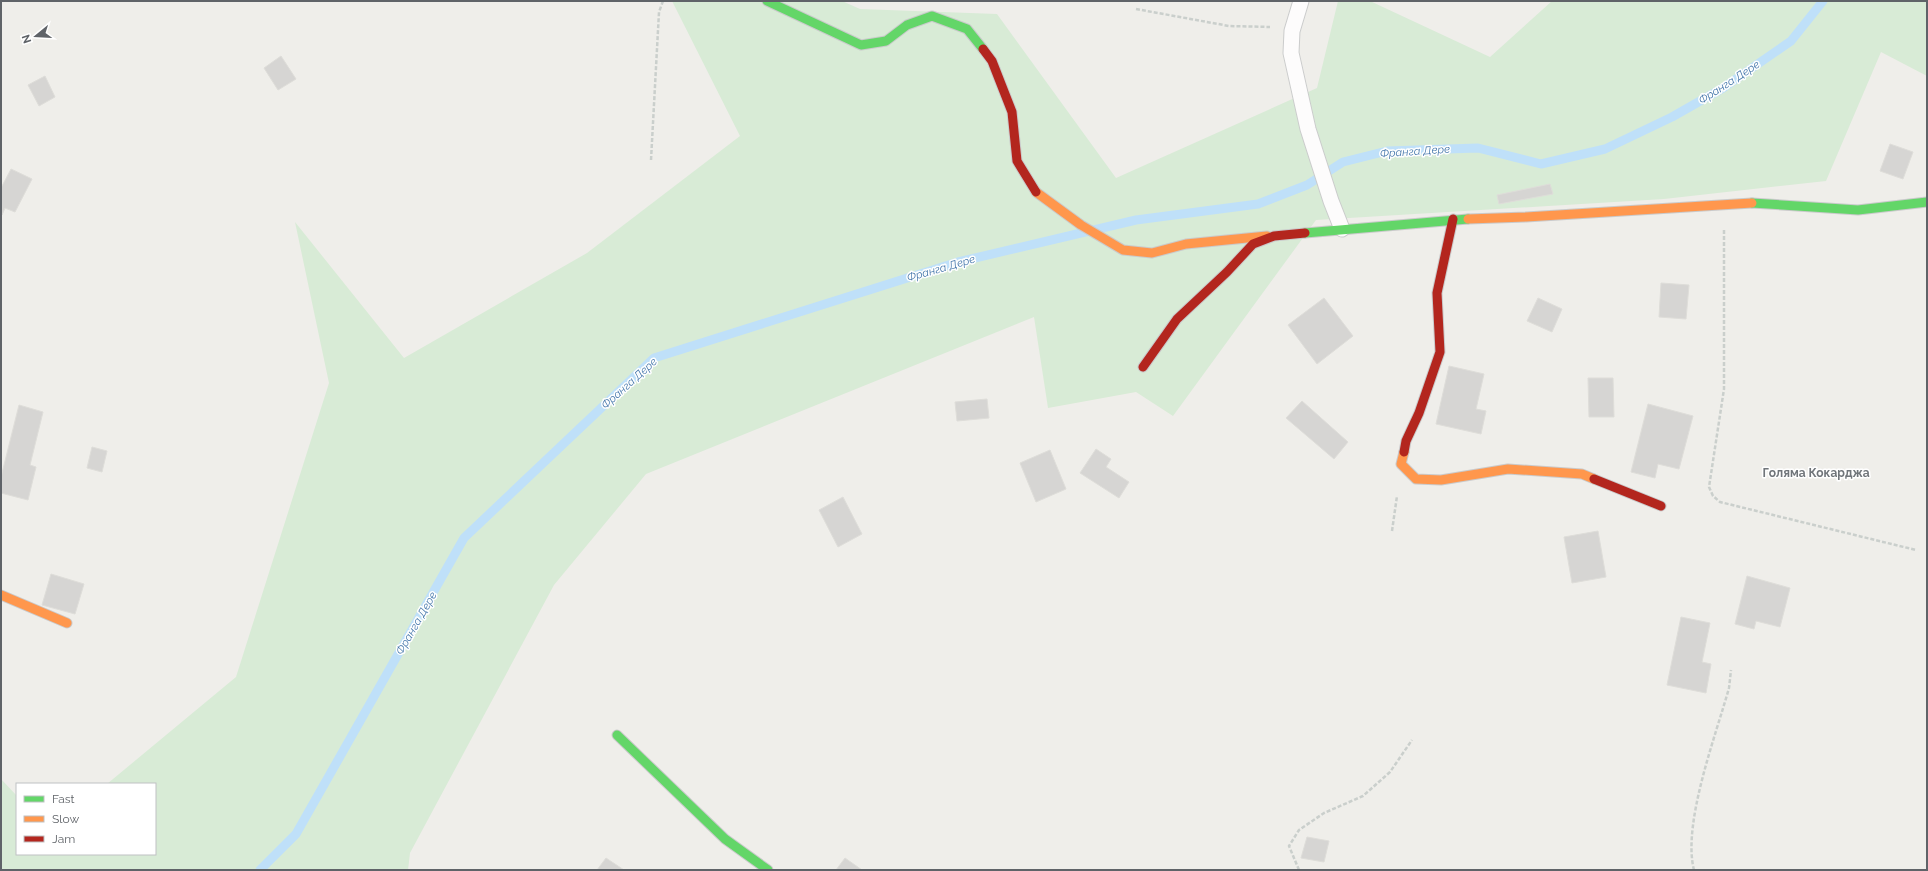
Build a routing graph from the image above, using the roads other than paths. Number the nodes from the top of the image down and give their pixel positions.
1 (767, 1) edge
2 (1301, 1) edge
3 (1927, 202) edge
4 (1453, 219) junction
5 (1342, 229) junction
6 (1274, 236) junction
7 (1143, 367) dead end
8 (1660, 506) dead end
9 (1, 595) edge
10 (67, 623) dead end
11 (617, 735) dead end
12 (768, 870) edge

1 - 6 street
2 - 5 lane
3 - 4 street
4 - 5 street
4 - 8 street
5 - 6 street
6 - 7 street
9 - 10 street
11 - 12 street

